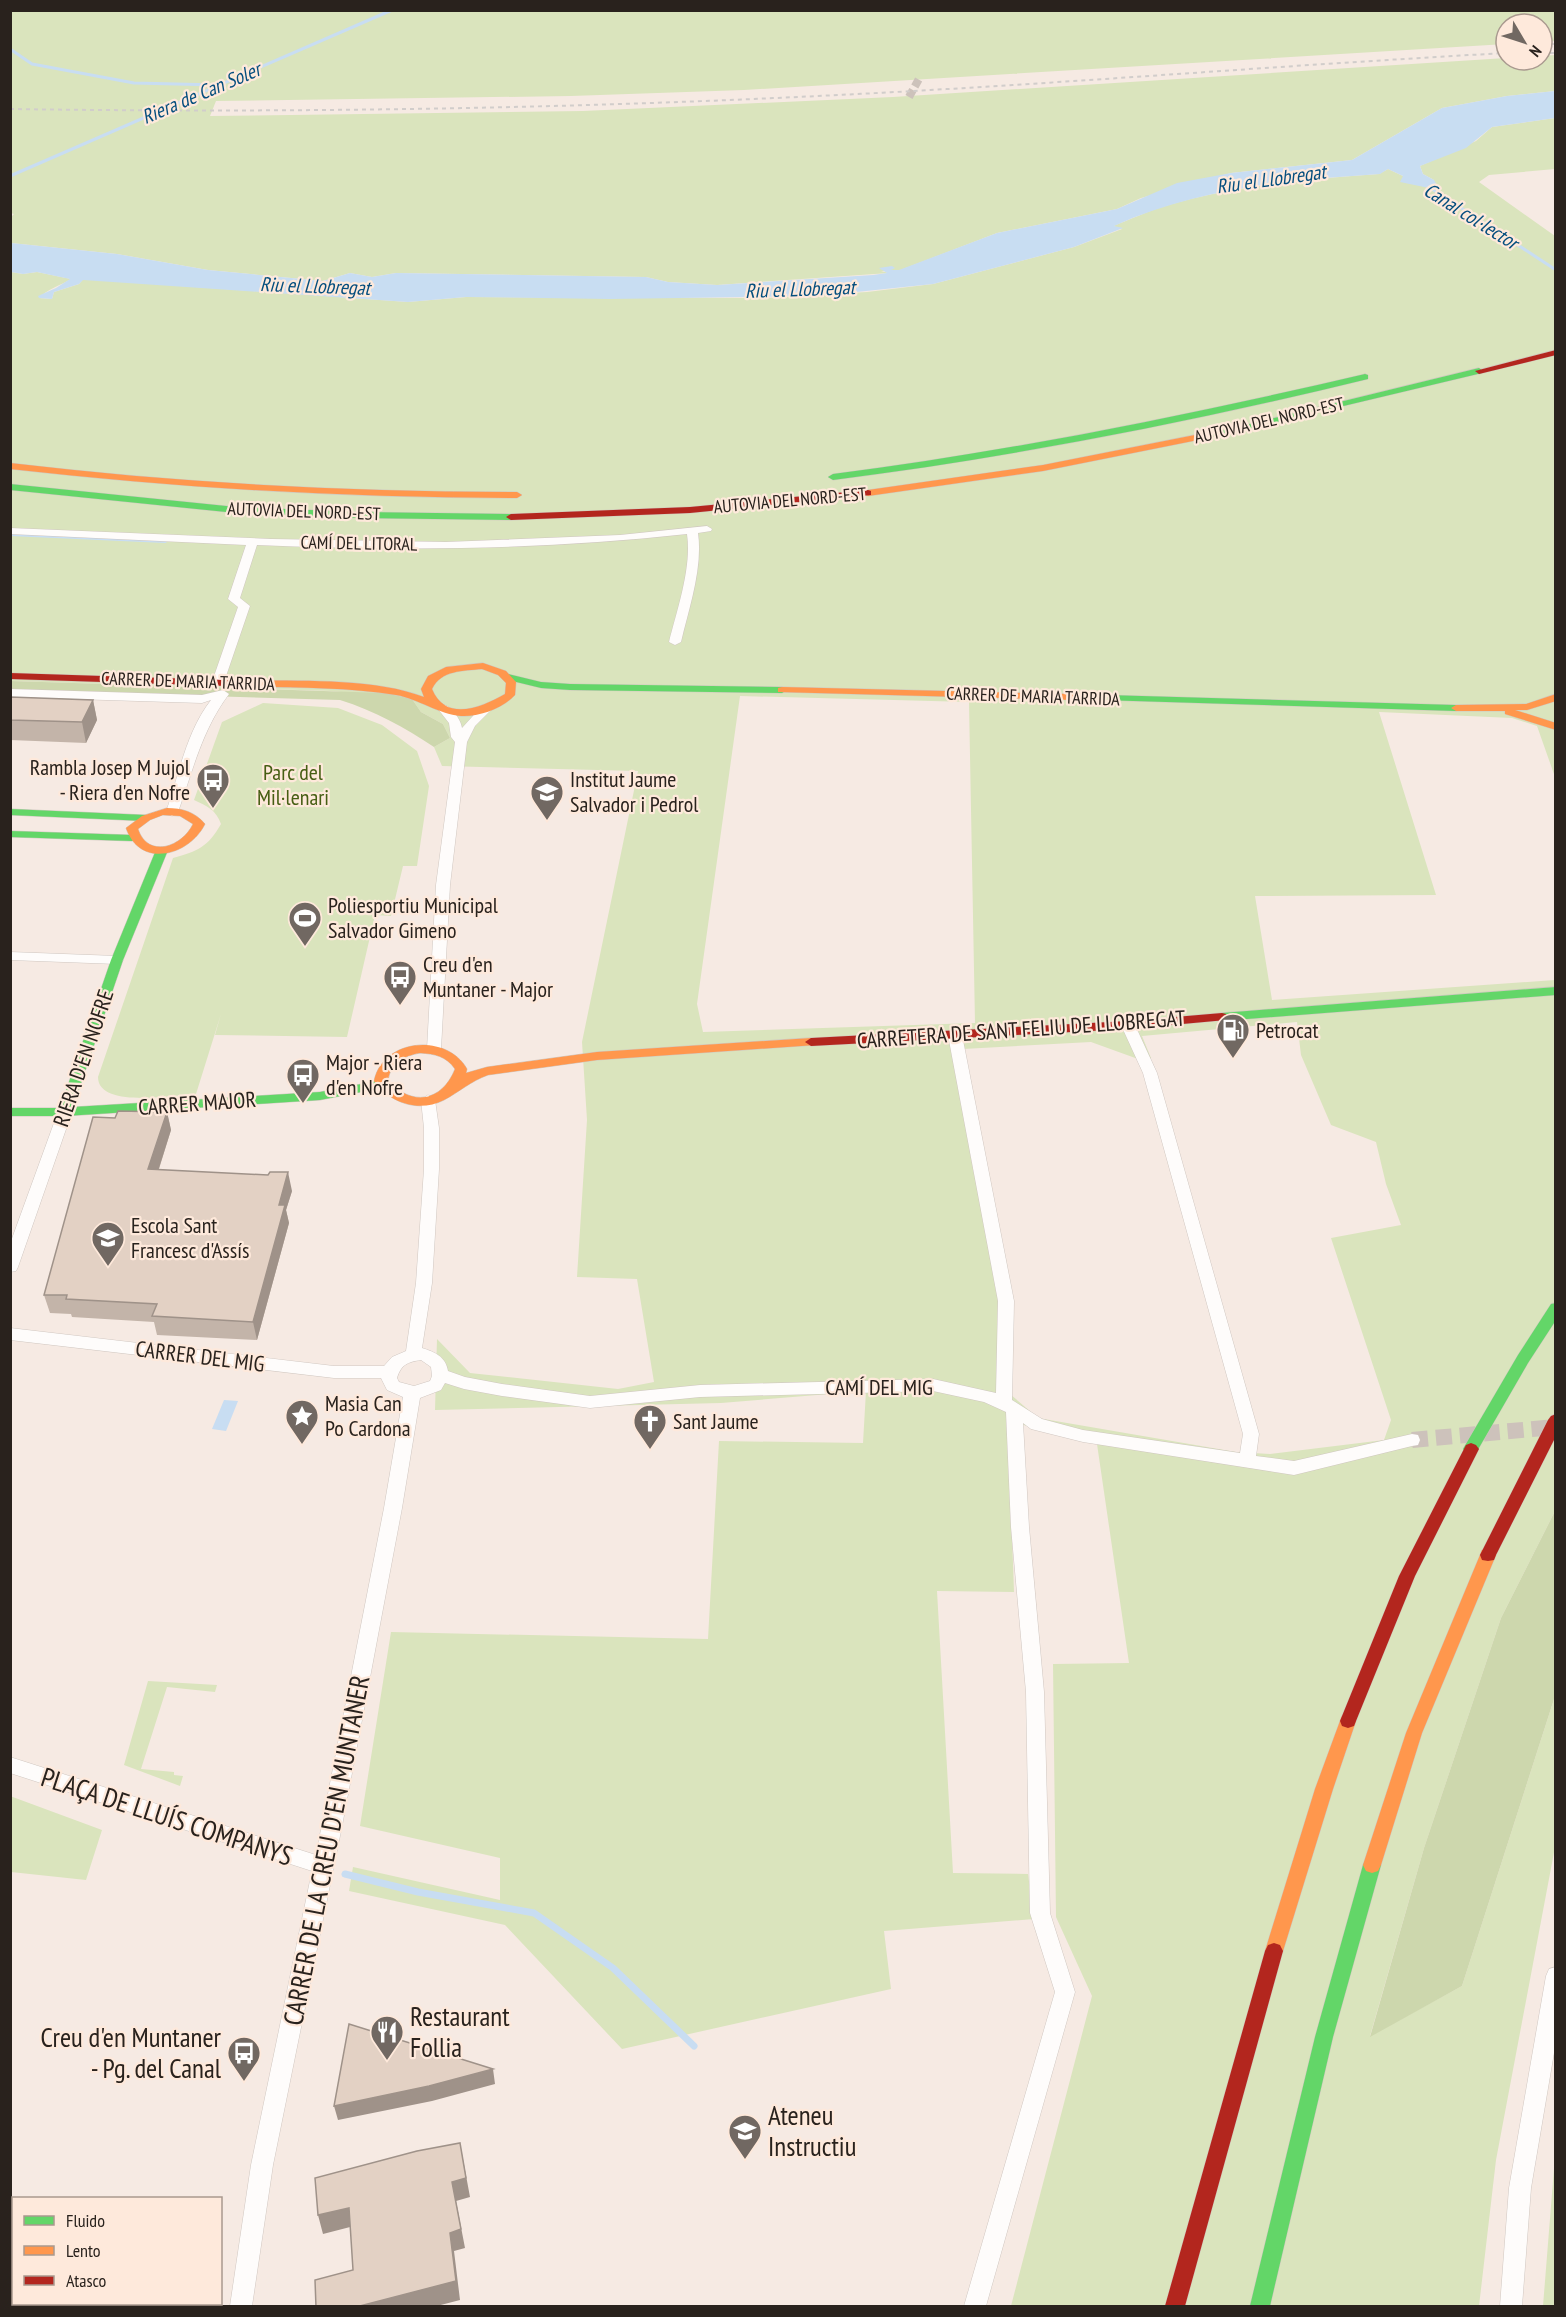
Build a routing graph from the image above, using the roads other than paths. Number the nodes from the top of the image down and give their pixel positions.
1 (1556, 352) edge
2 (1381, 373) dead end
3 (67, 459) dead end
4 (10, 466) edge
5 (816, 478) dead end
6 (10, 487) edge
7 (333, 494) junction
8 (527, 495) dead end
9 (10, 501) edge
10 (321, 513) junction
11 (707, 529) dead end
12 (10, 531) edge
13 (692, 531) junction
14 (253, 540) junction
15 (675, 642) dead end
16 (442, 672) junction
17 (10, 676) edge
18 (508, 677) junction
19 (366, 687) junction
20 (570, 687) junction
21 (220, 688) junction
22 (10, 693) edge
23 (1556, 699) edge
24 (502, 702) junction
25 (206, 704) junction
26 (438, 706) junction
27 (486, 709) junction
28 (1497, 709) junction
29 (1556, 722) edge
30 (1556, 727) edge
31 (461, 742) junction
32 (10, 812) edge
33 (172, 812) junction
34 (146, 818) junction
35 (10, 834) edge
36 (132, 838) junction
37 (162, 850) junction
38 (10, 957) edge
39 (117, 960) junction
40 (1556, 991) edge
41 (1128, 1024) junction
42 (955, 1035) junction
43 (434, 1049) junction
44 (457, 1060) junction
45 (487, 1071) junction
46 (382, 1084) junction
47 (454, 1087) junction
48 (428, 1100) junction
49 (10, 1112) edge
50 (65, 1112) junction
51 (10, 1267) edge
52 (1556, 1308) edge
53 (10, 1334) edge
54 (413, 1355) junction
55 (389, 1372) junction
56 (441, 1375) junction
57 (412, 1394) junction
58 (1009, 1406) junction
59 (1556, 1420) edge
60 (1412, 1440) tunnel mouth
61 (1247, 1461) junction
62 (10, 1765) edge
63 (323, 1866) junction
64 (1556, 1976) edge
65 (241, 2307) edge
66 (975, 2307) edge
67 (1175, 2307) edge
68 (1260, 2307) edge
69 (1511, 2307) edge

1 - 10 main road, AUTOVIA DEL NORD-EST
2 - 5 main road, AUTOVIA DEL NORD-EST
3 - 7 main road
4 - 7 main road, AUTOVIA DEL NORD-EST
6 - 10 main road, AUTOVIA DEL NORD-EST
7 - 8 main road, AUTOVIA DEL NORD-EST
9 - 10 main road
11 - 13 street, CAMÍ DEL LITORAL
12 - 14 street, CAMÍ DEL LITORAL
13 - 14 street, CAMÍ DEL LITORAL
13 - 15 street
14 - 21 street
16 - 18 main road, CARRER DE MARIA TARRIDA
16 - 19 main road, CARRER DE MARIA TARRIDA
16 - 26 main road
17 - 21 main road, CARRER DE MARIA TARRIDA
18 - 20 main road, CARRER DE MARIA TARRIDA
18 - 24 main road
19 - 21 main road, CARRER DE MARIA TARRIDA
19 - 26 main road, CARRER DE MARIA TARRIDA
20 - 24 main road, CARRER DE MARIA TARRIDA
20 - 28 main road, CARRER DE MARIA TARRIDA
21 - 25 street
22 - 25 street, CARRER DE MARIA TARRIDA
23 - 28 main road
23 - 29 main road
24 - 27 main road, CARRER DE MARIA TARRIDA
25 - 33 street
26 - 27 main road, CARRER DE MARIA TARRIDA
26 - 31 street
27 - 31 street
28 - 30 main road
31 - 43 street
32 - 34 main road
33 - 34 main road
33 - 37 main road
34 - 36 main road
35 - 36 main road
36 - 37 main road
37 - 39 main road, RIERA D'EN NOFRE
38 - 39 street
39 - 50 main road, RIERA D'EN NOFRE
40 - 41 main road, CARRETERA DE SANT FELIU DE LLOBREGAT
41 - 42 main road, CARRETERA DE SANT FELIU DE LLOBREGAT
41 - 61 street
42 - 45 main road, CARRETERA DE SANT FELIU DE LLOBREGAT
42 - 58 street
43 - 44 main road
43 - 46 main road
44 - 45 main road, CARRETERA DE SANT FELIU DE LLOBREGAT
44 - 47 main road
45 - 47 main road, CARRETERA DE SANT FELIU DE LLOBREGAT
46 - 48 main road
46 - 50 main road, CARRER MAJOR
47 - 48 main road
48 - 54 street
49 - 50 main road, CARRER MAJOR
50 - 51 street, RIERA D'EN NOFRE
52 - 67 main road
53 - 55 street, CARRER DEL MIG
54 - 55 street
54 - 56 street
55 - 57 street
56 - 57 street
56 - 58 street, CAMÍ DEL MIG
57 - 63 street, CARRER DE LA CREU D'EN MUNTANER
58 - 61 street, CAMÍ DEL MIG
58 - 66 street
59 - 68 main road
60 - 61 street, CAMÍ DEL MIG
62 - 63 street, PLAÇA DE LLUÍS COMPANYS
63 - 65 street, CARRER DE LA CREU D'EN MUNTANER
64 - 69 street

